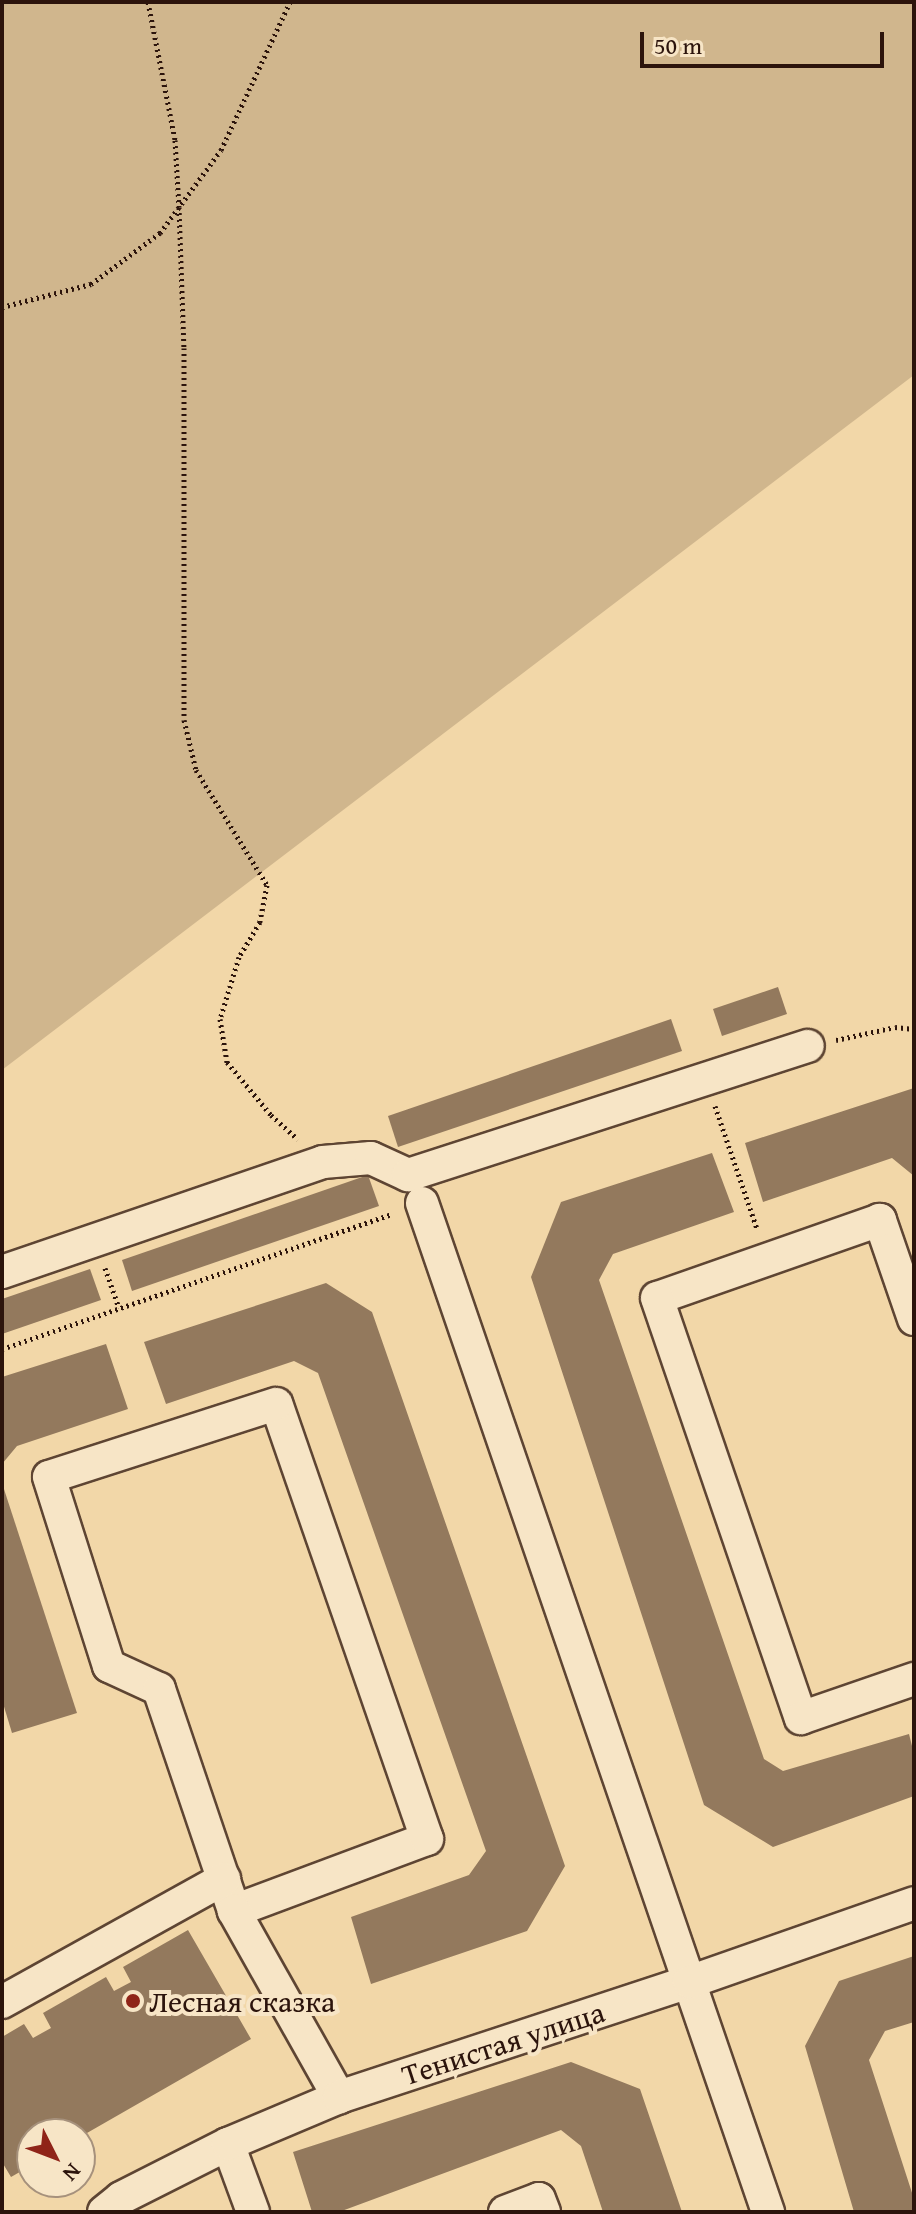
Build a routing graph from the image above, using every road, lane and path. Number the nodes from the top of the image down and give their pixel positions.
1 (148, 2) edge
2 (290, 2) edge
3 (179, 207) junction
4 (2, 307) edge
5 (914, 1029) edge
6 (808, 1046) joint
7 (699, 1108) dead end
8 (323, 1162) junction
9 (422, 1203) joint
10 (96, 1240) junction
11 (768, 1259) junction
12 (2, 1272) edge
13 (119, 1308) junction
14 (914, 1319) edge
15 (2, 1349) edge
16 (914, 1679) edge
17 (224, 1879) junction
18 (914, 1903) edge
19 (234, 1911) junction
20 (689, 1982) junction
21 (2, 2002) edge
22 (339, 2097) junction
23 (228, 2144) junction
24 (104, 2212) edge
25 (253, 2212) edge
26 (505, 2212) edge
27 (544, 2212) edge
28 (768, 2212) edge

1 - 3 path
2 - 3 path
3 - 4 path
3 - 8 path
5 - 6 path
6 - 8 street
7 - 11 path
8 - 10 street
9 - 13 path
9 - 20 street
10 - 12 street
10 - 13 path
11 - 14 street
11 - 16 street
13 - 15 path
17 - 19 street
17 - 19 street
17 - 21 street
18 - 20 street, Тенистая улица
19 - 22 street
20 - 22 street, Тенистая улица
20 - 28 street
22 - 23 street, Тенистая улица
23 - 24 street, Тенистая улица
23 - 25 street
26 - 27 street

